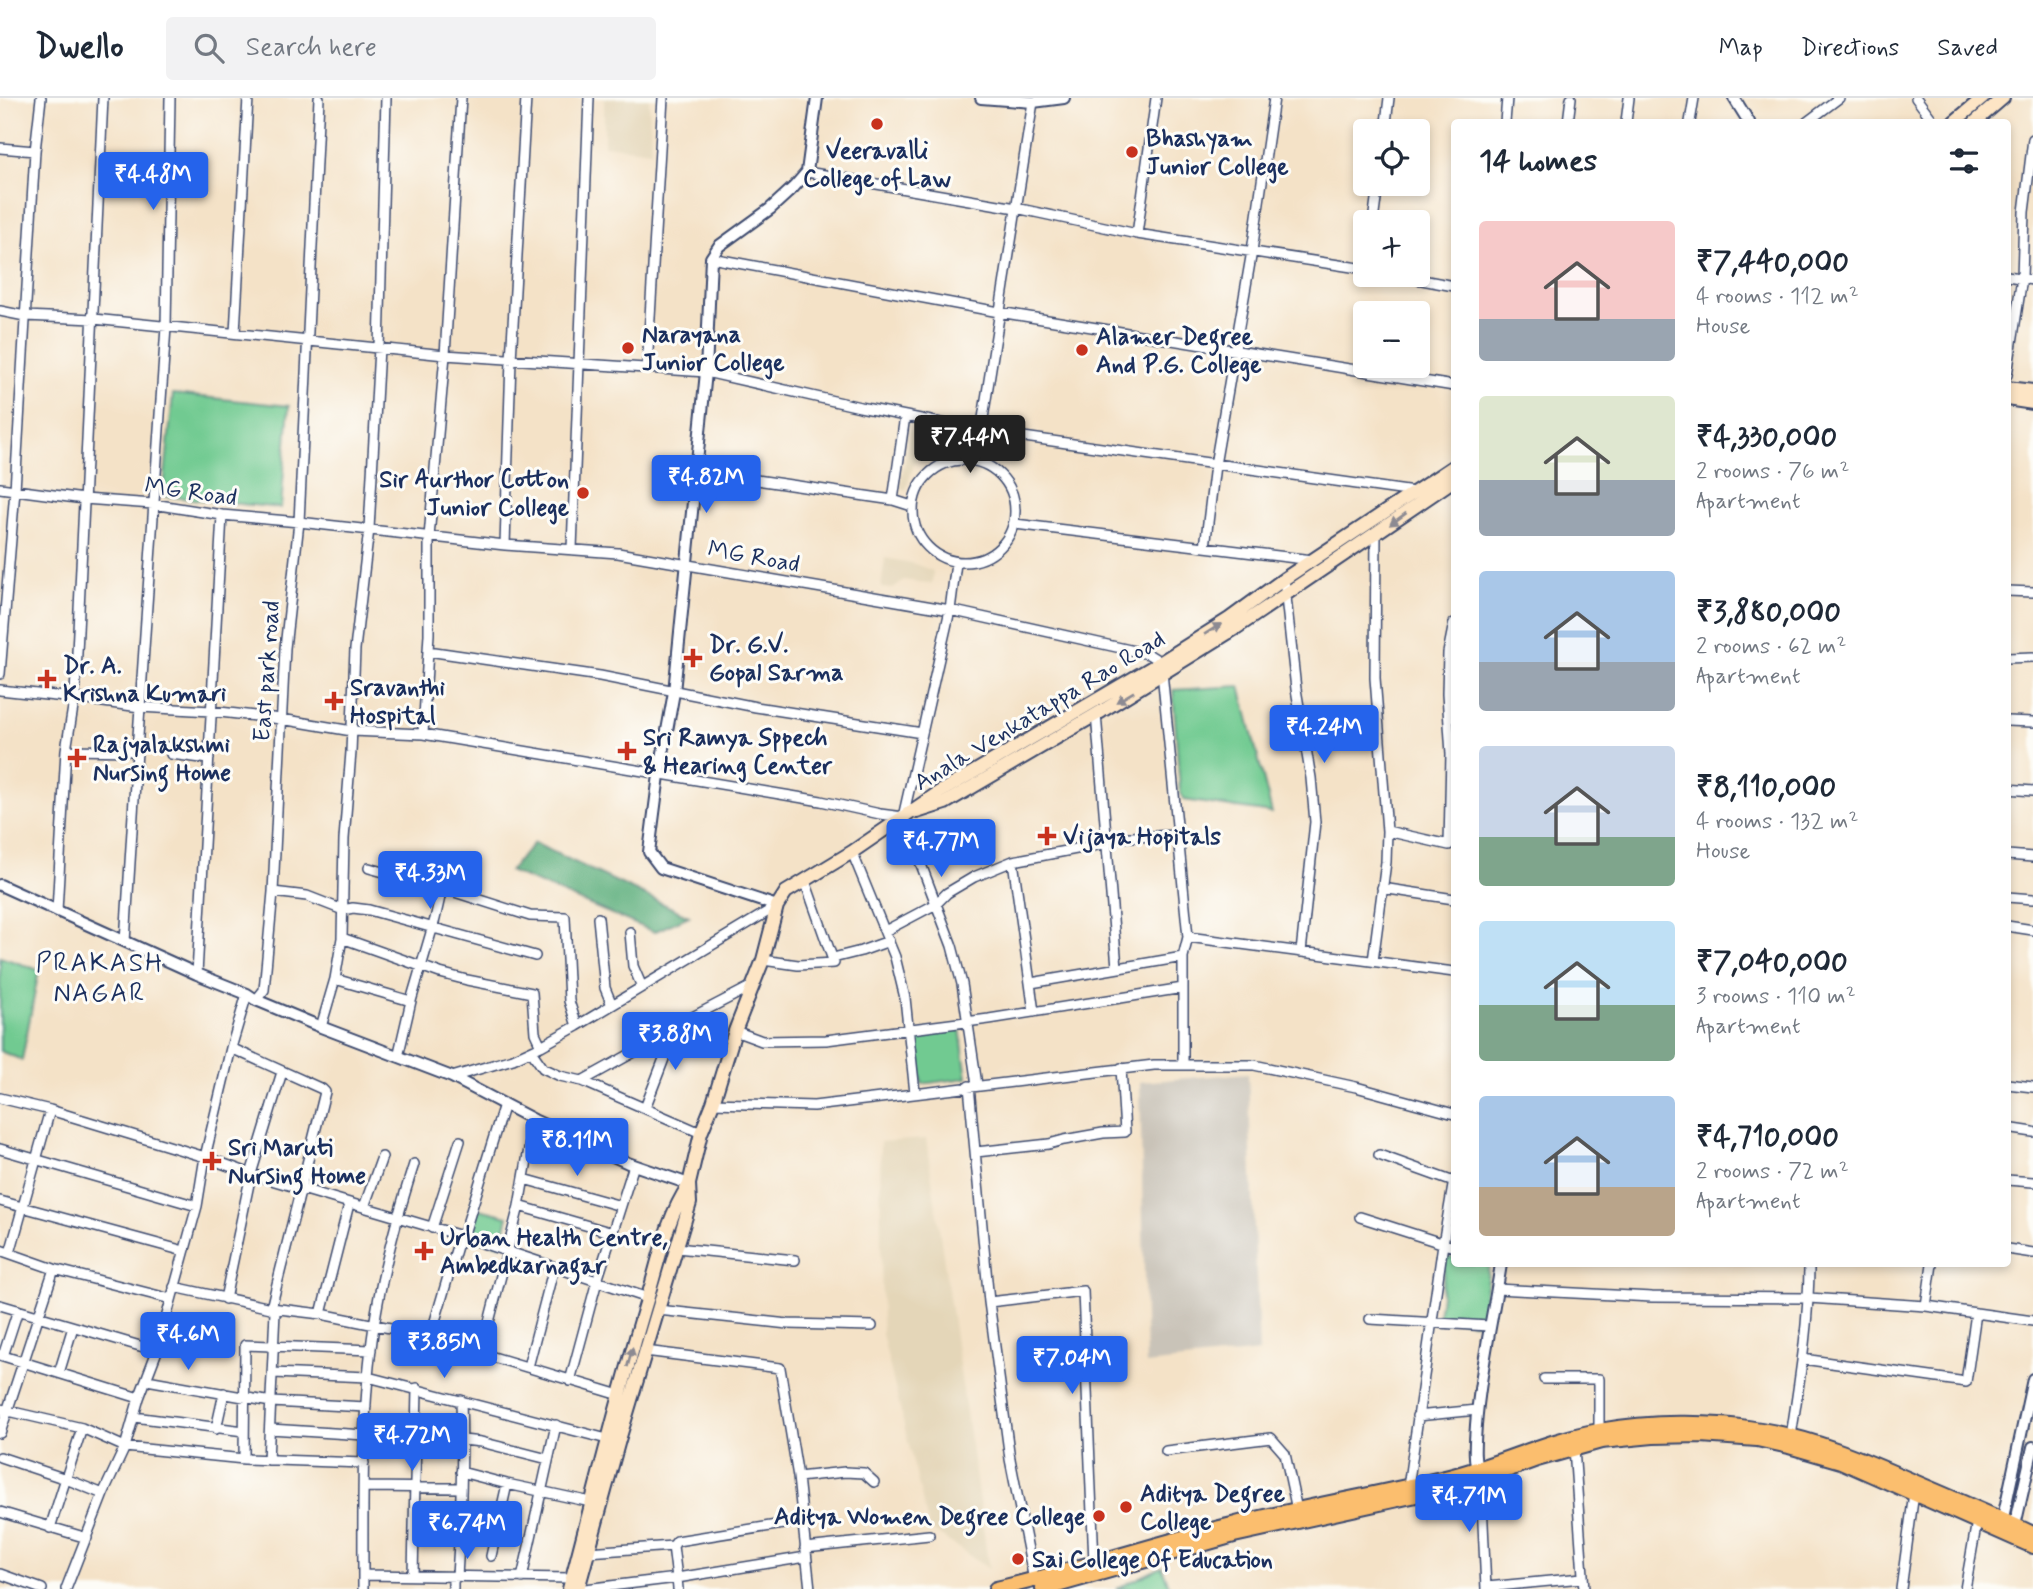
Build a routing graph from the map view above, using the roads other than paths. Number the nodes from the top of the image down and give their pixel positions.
1 (41, 98) edge
2 (103, 98) edge
3 (170, 98) edge
4 (248, 98) edge
5 (319, 98) edge
6 (386, 98) edge
7 (461, 98) edge
8 (526, 98) edge
9 (589, 98) edge
10 (663, 98) edge
11 (817, 98) edge
12 (981, 98) edge
13 (1064, 98) edge
14 (1156, 98) edge
15 (1275, 98) edge
16 (1390, 98) edge
17 (1507, 98) edge
18 (1571, 98) edge
19 (1629, 98) edge
20 (1694, 98) edge
21 (1734, 98) edge
22 (1839, 98) edge
23 (1916, 98) edge
24 (1983, 98) edge
25 (2003, 98) edge
26 (1033, 102) junction
27 (1387, 119) edge
28 (1505, 119) edge
29 (1568, 119) edge
30 (1626, 119) edge
31 (1690, 119) edge
32 (1747, 119) edge
33 (1811, 119) edge
34 (1932, 119) edge
35 (1958, 119) edge
36 (1978, 119) edge
37 (2033, 139) edge
38 (0, 148) edge
39 (35, 151) junction
40 (807, 172) junction
41 (1016, 208) junction
42 (2029, 212) edge
43 (1137, 234) junction
44 (1252, 251) junction
45 (711, 258) junction
46 (1353, 267) edge
47 (2011, 277) edge
48 (2022, 278) junction
49 (2033, 279) edge
50 (1430, 282) edge
51 (1451, 285) edge
52 (0, 311) edge
53 (999, 312) junction
54 (24, 316) junction
55 (94, 319) junction
56 (166, 327) junction
57 (235, 333) junction
58 (308, 342) junction
59 (379, 348) junction
60 (2011, 349) edge
61 (1234, 351) junction
62 (445, 355) junction
63 (511, 360) junction
64 (579, 365) junction
65 (646, 368) junction
66 (706, 372) junction
67 (1451, 386) edge
68 (2011, 388) edge
69 (2033, 391) edge
70 (2011, 400) edge
71 (2033, 403) edge
72 (905, 416) junction
73 (981, 431) junction
74 (974, 460) junction
75 (1215, 465) junction
76 (1451, 469) edge
77 (695, 471) junction
78 (1451, 481) edge
79 (0, 488) edge
80 (15, 489) junction
81 (1417, 497) junction
82 (84, 499) junction
83 (893, 500) junction
84 (153, 504) junction
85 (912, 506) junction
86 (222, 516) junction
87 (299, 522) junction
88 (1015, 524) junction
89 (369, 530) junction
90 (1376, 534) junction
91 (429, 537) junction
92 (505, 545) junction
93 (1205, 547) junction
94 (572, 549) junction
95 (1313, 560) junction
96 (956, 563) junction
97 (685, 564) junction
98 (1285, 586) junction
99 (2011, 591) edge
100 (2033, 592) edge
101 (950, 610) junction
102 (1451, 638) edge
103 (428, 651) junction
104 (2033, 657) edge
105 (2011, 658) edge
106 (1162, 668) junction
107 (0, 674) edge
108 (0, 691) edge
109 (674, 692) junction
110 (74, 698) junction
111 (140, 707) junction
112 (211, 711) junction
113 (1097, 714) junction
114 (281, 719) junction
115 (2011, 721) edge
116 (2033, 722) edge
117 (352, 731) junction
118 (922, 733) junction
119 (423, 734) junction
120 (137, 749) junction
121 (66, 750) junction
122 (1451, 754) edge
123 (1451, 754) edge
124 (209, 759) junction
125 (659, 775) junction
126 (2011, 789) edge
127 (2033, 791) edge
128 (904, 817) junction
129 (1387, 831) junction
130 (1178, 835) junction
131 (1108, 840) junction
132 (852, 852) junction
133 (2011, 855) edge
134 (2033, 858) edge
135 (1013, 860) junction
136 (369, 869) dead end
137 (805, 881) junction
138 (0, 885) edge
139 (442, 888) junction
140 (1382, 888) junction
141 (273, 892) junction
142 (2011, 897) edge
143 (1451, 899) edge
144 (2033, 899) edge
145 (936, 904) junction
146 (777, 906) junction
147 (343, 910) junction
148 (57, 911) junction
149 (598, 918) dead end
150 (432, 927) junction
151 (2011, 927) edge
152 (2033, 930) edge
153 (884, 931) junction
154 (630, 932) dead end
155 (1188, 937) junction
156 (342, 938) junction
157 (890, 941) junction
158 (125, 942) junction
159 (1301, 952) junction
160 (535, 956) dead end
161 (1184, 957) junction
162 (833, 958) junction
163 (763, 960) junction
164 (1373, 961) junction
165 (421, 965) junction
166 (1117, 967) junction
167 (1451, 972) edge
168 (197, 974) junction
169 (335, 979) junction
170 (1031, 983) junction
171 (754, 985) junction
172 (642, 988) junction
173 (1183, 988) junction
174 (251, 997) junction
175 (411, 1000) junction
176 (612, 1005) junction
177 (1034, 1012) junction
178 (968, 1022) junction
179 (677, 1025) junction
180 (321, 1027) junction
181 (577, 1027) junction
182 (909, 1030) junction
183 (735, 1031) junction
184 (541, 1046) junction
185 (230, 1048) junction
186 (531, 1051) junction
187 (398, 1057) junction
188 (1184, 1064) junction
189 (1121, 1068) junction
190 (282, 1072) junction
191 (452, 1077) junction
192 (582, 1081) junction
193 (2011, 1084) edge
194 (973, 1086) junction
195 (2033, 1087) edge
196 (915, 1093) junction
197 (0, 1098) edge
198 (713, 1103) junction
199 (504, 1104) junction
200 (645, 1108) junction
201 (50, 1110) junction
202 (1451, 1113) edge
203 (534, 1120) junction
204 (2011, 1129) edge
205 (2033, 1132) edge
206 (701, 1133) junction
207 (460, 1141) dead end
208 (0, 1149) edge
209 (976, 1152) junction
210 (1379, 1155) dead end
211 (205, 1157) junction
212 (382, 1157) dead end
213 (36, 1159) junction
214 (414, 1164) dead end
215 (634, 1165) junction
216 (251, 1174) junction
217 (524, 1179) junction
218 (1451, 1180) edge
219 (2011, 1180) edge
220 (2033, 1182) edge
221 (689, 1184) junction
222 (301, 1189) junction
223 (1451, 1198) edge
224 (0, 1201) edge
225 (349, 1204) junction
226 (197, 1206) junction
227 (519, 1206) junction
228 (621, 1206) junction
229 (23, 1207) junction
230 (364, 1208) junction
231 (397, 1217) junction
232 (1360, 1217) dead end
233 (432, 1228) junction
234 (613, 1233) junction
235 (461, 1237) junction
236 (1443, 1244) junction
237 (1451, 1246) edge
238 (677, 1248) junction
239 (0, 1250) edge
240 (2011, 1250) edge
241 (184, 1251) junction
242 (508, 1252) junction
243 (10, 1253) junction
244 (2033, 1253) edge
245 (795, 1260) dead end
246 (554, 1267) junction
247 (1501, 1267) edge
248 (1809, 1267) edge
249 (1931, 1267) edge
250 (54, 1269) junction
251 (597, 1281) junction
252 (174, 1287) junction
253 (1497, 1289) junction
254 (648, 1298) junction
255 (1809, 1298) junction
256 (171, 1299) junction
257 (225, 1299) junction
258 (989, 1302) junction
259 (0, 1305) edge
260 (1926, 1306) junction
261 (271, 1308) junction
262 (18, 1310) junction
263 (658, 1310) junction
264 (1976, 1313) junction
265 (321, 1314) junction
266 (39, 1316) junction
267 (1370, 1319) dead end
268 (2033, 1321) edge
269 (1432, 1323) junction
270 (374, 1325) junction
271 (872, 1326) dead end
272 (1489, 1326) junction
273 (73, 1327) junction
274 (430, 1338) junction
275 (274, 1345) junction
276 (371, 1350) junction
277 (157, 1351) junction
278 (645, 1351) junction
279 (481, 1353) junction
280 (1, 1355) edge
281 (1803, 1359) junction
282 (23, 1362) junction
283 (528, 1367) junction
284 (59, 1373) junction
285 (272, 1373) junction
286 (369, 1377) junction
287 (1545, 1379) dead end
288 (2033, 1379) edge
289 (147, 1380) junction
290 (570, 1381) junction
291 (417, 1388) junction
292 (224, 1393) junction
293 (620, 1395) junction
294 (139, 1398) junction
295 (243, 1398) junction
296 (461, 1400) junction
297 (271, 1402) junction
298 (366, 1407) junction
299 (4, 1410) edge
300 (1477, 1410) junction
301 (1417, 1416) junction
302 (134, 1417) junction
303 (555, 1425) junction
304 (82, 1428) junction
305 (216, 1429) junction
306 (270, 1429) junction
307 (244, 1431) junction
308 (1599, 1431) junction
309 (0, 1433) edge
310 (365, 1435) junction
311 (1791, 1436) junction
312 (607, 1439) junction
313 (463, 1440) junction
314 (125, 1447) junction
315 (2033, 1447) edge
316 (1574, 1448) junction
317 (1166, 1451) dead end
318 (0, 1457) edge
319 (244, 1459) junction
320 (268, 1460) junction
321 (548, 1460) junction
322 (364, 1463) junction
323 (461, 1472) junction
324 (1479, 1475) junction
325 (798, 1477) junction
326 (66, 1479) junction
327 (874, 1482) dead end
328 (507, 1485) junction
329 (364, 1487) junction
330 (416, 1488) junction
331 (461, 1488) junction
332 (1408, 1488) junction
333 (540, 1492) junction
334 (1914, 1493) junction
335 (103, 1494) junction
336 (591, 1502) junction
337 (1297, 1510) junction
338 (0, 1512) edge
339 (802, 1521) junction
340 (1977, 1521) junction
341 (50, 1528) junction
342 (2007, 1528) junction
343 (2033, 1534) edge
344 (929, 1535) dead end
345 (87, 1538) junction
346 (673, 1546) junction
347 (2033, 1546) edge
348 (588, 1552) junction
349 (806, 1553) junction
350 (491, 1556) dead end
351 (1094, 1563) junction
352 (0, 1574) edge
353 (363, 1575) junction
354 (413, 1575) junction
355 (457, 1576) junction
356 (522, 1577) junction
357 (677, 1578) junction
358 (1582, 1578) junction
359 (573, 1585) edge
360 (1043, 1587) edge
361 (1487, 1588) edge
362 (42, 1589) edge
363 (66, 1589) edge
364 (363, 1589) edge
365 (453, 1589) edge
366 (585, 1589) edge
367 (678, 1589) edge
368 (810, 1589) edge
369 (996, 1589) edge
370 (1584, 1589) edge
371 (1901, 1589) edge
372 (1965, 1589) edge

1 - 39 street
2 - 55 street
3 - 56 street
4 - 57 street
5 - 58 street, East park road
6 - 59 street
7 - 62 street
8 - 63 street
9 - 64 street
10 - 65 street
11 - 40 street
12 - 26 street
13 - 26 street
14 - 43 street
15 - 44 street
16 - 27 street
17 - 28 street
18 - 29 street
19 - 30 street
20 - 31 street
21 - 32 street
22 - 33 street
23 - 34 street
24 - 35 main road
25 - 36 main road
26 - 41 street
37 - 42 street
38 - 39 street
39 - 54 street
40 - 41 street
40 - 45 street
41 - 43 street
41 - 53 street
42 - 48 street
43 - 44 street
44 - 46 street
44 - 61 street
45 - 53 street
45 - 66 street
47 - 48 street
48 - 49 street
48 - 60 street
50 - 51 street
52 - 54 street
53 - 61 street
53 - 73 street
54 - 55 street
54 - 80 street
55 - 56 street
55 - 82 street
56 - 57 street
56 - 84 street
57 - 58 street
58 - 59 street
58 - 87 street, East park road
59 - 62 street
59 - 89 street
61 - 67 street
61 - 75 street
62 - 63 street
62 - 91 street
63 - 64 street
63 - 92 street
64 - 65 street
64 - 94 street
65 - 66 street
66 - 72 street
66 - 77 street
68 - 69 main road
70 - 71 main road
72 - 73 street
72 - 83 street
73 - 74 street
73 - 75 street
74 - 85 street
74 - 88 street
75 - 81 street
75 - 93 street
76 - 81 main road, Anala Venkatappa Rao Road
77 - 83 street
77 - 97 street
78 - 81 main road, Anala Venkatappa Rao Road
79 - 80 street, MG Road
80 - 82 street, MG Road
80 - 107 street
81 -> 90 main road, Anala Venkatappa Rao Road
81 - 95 main road, Anala Venkatappa Rao Road
82 - 84 street, MG Road
82 - 110 street
83 - 85 street
84 - 86 street, MG Road
84 - 111 street
85 - 96 street
86 - 87 street, MG Road
86 - 112 street
87 - 89 street, MG Road
87 - 114 street, East park road
88 - 93 street
88 - 96 street
89 - 91 street, MG Road
89 - 117 street
90 - 98 main road, Anala Venkatappa Rao Road
90 - 129 street
91 - 92 street, MG Road
91 - 103 street
92 - 94 street, MG Road
93 - 95 street
94 - 97 street, MG Road
95 - 98 main road, Anala Venkatappa Rao Road
96 - 101 street
97 - 101 street, MG Road
97 - 109 street
98 - 106 main road, Anala Venkatappa Rao Road
98 - 159 street
99 - 100 street
101 - 106 street, MG Road
101 - 118 street
102 - 123 street
103 - 109 street
103 - 119 street
104 - 105 street
106 -> 113 main road, Anala Venkatappa Rao Road
106 - 128 main road, Anala Venkatappa Rao Road
106 - 130 street
108 - 110 street
109 - 118 street
109 - 125 street
110 - 111 street
110 - 121 street
111 - 112 street
111 - 120 street
112 - 114 street
112 - 124 street
113 - 128 main road, Anala Venkatappa Rao Road
113 - 131 street
114 - 117 street
114 - 141 street, East park road
115 - 116 street
117 - 119 street
117 - 147 street
118 - 128 street
119 - 125 street
120 - 121 street
120 - 124 street
120 - 158 street
121 - 148 street
122 - 129 street
124 - 168 street
125 - 128 street
125 - 146 street
126 - 127 street
128 - 132 main road
128 - 145 street
129 - 140 street
130 - 131 street
130 - 155 street
131 - 135 street
131 - 166 street
132 - 137 main road
132 - 153 street
133 - 134 street
135 - 145 street
135 - 170 street
136 - 139 street
137 - 146 main road
137 - 162 street
138 - 148 street
139 - 150 street
139 - 181 street
140 - 143 street
140 - 164 street
141 - 147 street
141 - 174 street, East park road
142 - 144 street
145 - 153 street
145 - 178 street
146 - 163 main road
146 - 172 street
147 - 150 street
147 - 156 street
148 - 158 street
149 - 176 street
150 - 160 street
150 - 165 street
151 - 152 street
153 - 157 street
154 - 172 street
155 - 159 street
155 - 161 street
156 - 165 street
156 - 169 street
157 - 162 street
157 - 182 street
158 - 168 street
159 - 164 street
161 - 166 street
161 - 173 street
162 - 163 street
163 - 171 main road
164 - 167 street
165 - 175 street
165 - 184 street
166 - 170 street
168 - 174 street
169 - 175 street
169 - 180 street
170 - 177 street
171 - 179 street
171 - 183 main road
172 - 176 street
173 - 177 street
173 - 188 street
174 - 180 street
174 - 185 street, East park road
175 - 187 street
176 - 181 street
177 - 178 street
178 - 182 street
178 - 194 street
179 - 192 street
179 - 200 street
180 - 187 street
181 - 184 street
182 - 183 street
182 - 196 street
183 - 198 main road
184 - 186 street
185 - 190 street
185 - 211 street, East park road
186 - 191 street
186 - 192 street
187 - 191 street
188 - 189 street
188 - 202 street
189 - 194 street
189 - 209 street
190 - 216 street
190 - 222 street
191 - 199 street
192 - 200 street
193 - 195 street
194 - 196 street
194 - 209 street
196 - 198 street
197 - 201 street
198 - 206 main road
199 - 203 street
199 - 235 street
200 - 206 street
201 - 211 street
201 - 213 street
203 - 215 street
203 - 217 street
204 - 205 street
206 - 221 main road
207 - 233 street
208 - 213 street
209 - 258 street
210 - 218 street
211 - 216 street
211 - 226 street, East park road
212 - 230 street
213 - 226 street
213 - 229 street
214 - 231 street
215 - 221 street
215 - 228 street
216 - 222 street
216 - 257 street
217 - 227 street
217 - 228 street
219 - 220 street
221 - 238 main road
221 - 254 main road
222 - 225 street
222 - 261 street
223 - 236 street
224 - 229 street
225 - 230 street
225 - 265 street
226 - 241 street, East park road
227 - 234 street
227 - 242 street
228 - 234 street
229 - 241 street
229 - 243 street
230 - 231 street
231 - 233 street
231 - 270 street
232 - 236 street
233 - 235 street
234 - 251 street
235 - 242 street
235 - 274 street
236 - 237 street
236 - 269 street
238 - 245 street
238 - 263 main road
239 - 243 street
240 - 244 street
241 - 252 street, East park road
242 - 246 street
242 - 279 street
243 - 250 street
246 - 251 street
246 - 283 street
247 - 253 street
248 - 255 street
249 - 260 street
250 - 256 street
250 - 266 street
251 - 254 street
251 - 290 street
252 - 256 street, East park road
252 - 257 street
253 - 255 street
253 - 272 street
293 -> 254 main road
255 - 260 street
255 - 281 street
256 - 277 street, East park road
257 - 261 street
258 - 351 street
258 - 360 street
259 - 262 street
260 - 264 street
261 - 265 street
261 - 275 street
262 - 266 street
262 - 280 street
263 - 271 street
263 - 278 main road
264 - 268 street
264 - 281 street
265 - 270 street
266 - 273 street
266 - 282 street
267 - 269 street
269 - 272 street
269 - 301 street
270 - 274 street
270 - 276 street
272 - 300 street
273 - 277 street
273 - 284 street
274 - 279 street
275 - 276 street
275 - 285 street
275 - 295 street
276 - 286 street
277 - 289 street, East park road
278 - 325 street
278 - 348 main road
279 - 283 street
280 - 282 street
281 - 311 street
282 - 284 street
282 - 299 street
283 - 290 street
284 - 294 street
285 - 286 street
285 - 297 street
286 - 291 street
286 - 298 street
287 - 308 street
288 - 342 street
289 - 292 street
289 - 294 street, East park road
290 - 293 street
291 - 296 street
291 - 330 street
292 - 295 street
292 - 305 street
293 - 312 main road
294 - 302 street, East park road
295 - 297 street
295 - 307 street
296 - 303 street
296 - 313 street
297 - 298 street
297 - 306 street
298 - 310 street
299 - 304 street
299 - 309 street
300 - 301 street
300 - 324 street
301 - 332 street
302 - 305 street
302 - 314 street, East park road
303 - 312 street
303 - 321 street
304 - 314 street
304 - 326 street
305 - 307 street
306 - 310 street
306 - 320 street
307 - 319 street
308 - 311 main road
308 - 324 main road
310 - 322 street
311 - 342 main road
312 - 336 main road
313 - 321 street
313 - 323 street
314 - 319 street
314 - 335 street, East park road
315 - 342 street
316 - 324 main road
316 - 334 main road
316 - 358 street
317 - 337 street
318 - 326 street
319 - 320 street
320 - 322 street
321 - 333 street
322 - 329 street
323 - 328 street
323 - 331 street
324 - 332 main road
324 - 360 main road
324 - 361 street
325 - 327 street
325 - 339 street
326 - 335 street
326 - 341 street
328 - 333 street
328 - 350 street
329 - 330 street
329 - 353 street
330 - 331 street
330 - 354 street
331 - 355 street
332 - 337 main road
333 - 336 street
333 - 356 street
334 - 340 main road
334 - 371 street
335 - 345 street, East park road
336 - 359 main road
337 - 351 main road
338 - 341 street
339 - 346 street
339 - 349 street
340 - 342 main road
340 - 372 street
341 - 345 street
342 - 343 main road
342 - 347 main road
344 - 349 street
345 - 363 street, East park road
346 - 348 street
346 - 357 street
348 - 359 main road
349 - 357 street
349 - 368 street
351 - 360 main road
352 - 362 street
353 - 354 street
353 - 364 street
354 - 355 street
355 - 356 street
355 - 365 street
356 - 359 street
357 - 366 street
357 - 367 street
358 - 361 street
358 - 370 street
360 - 369 main road

